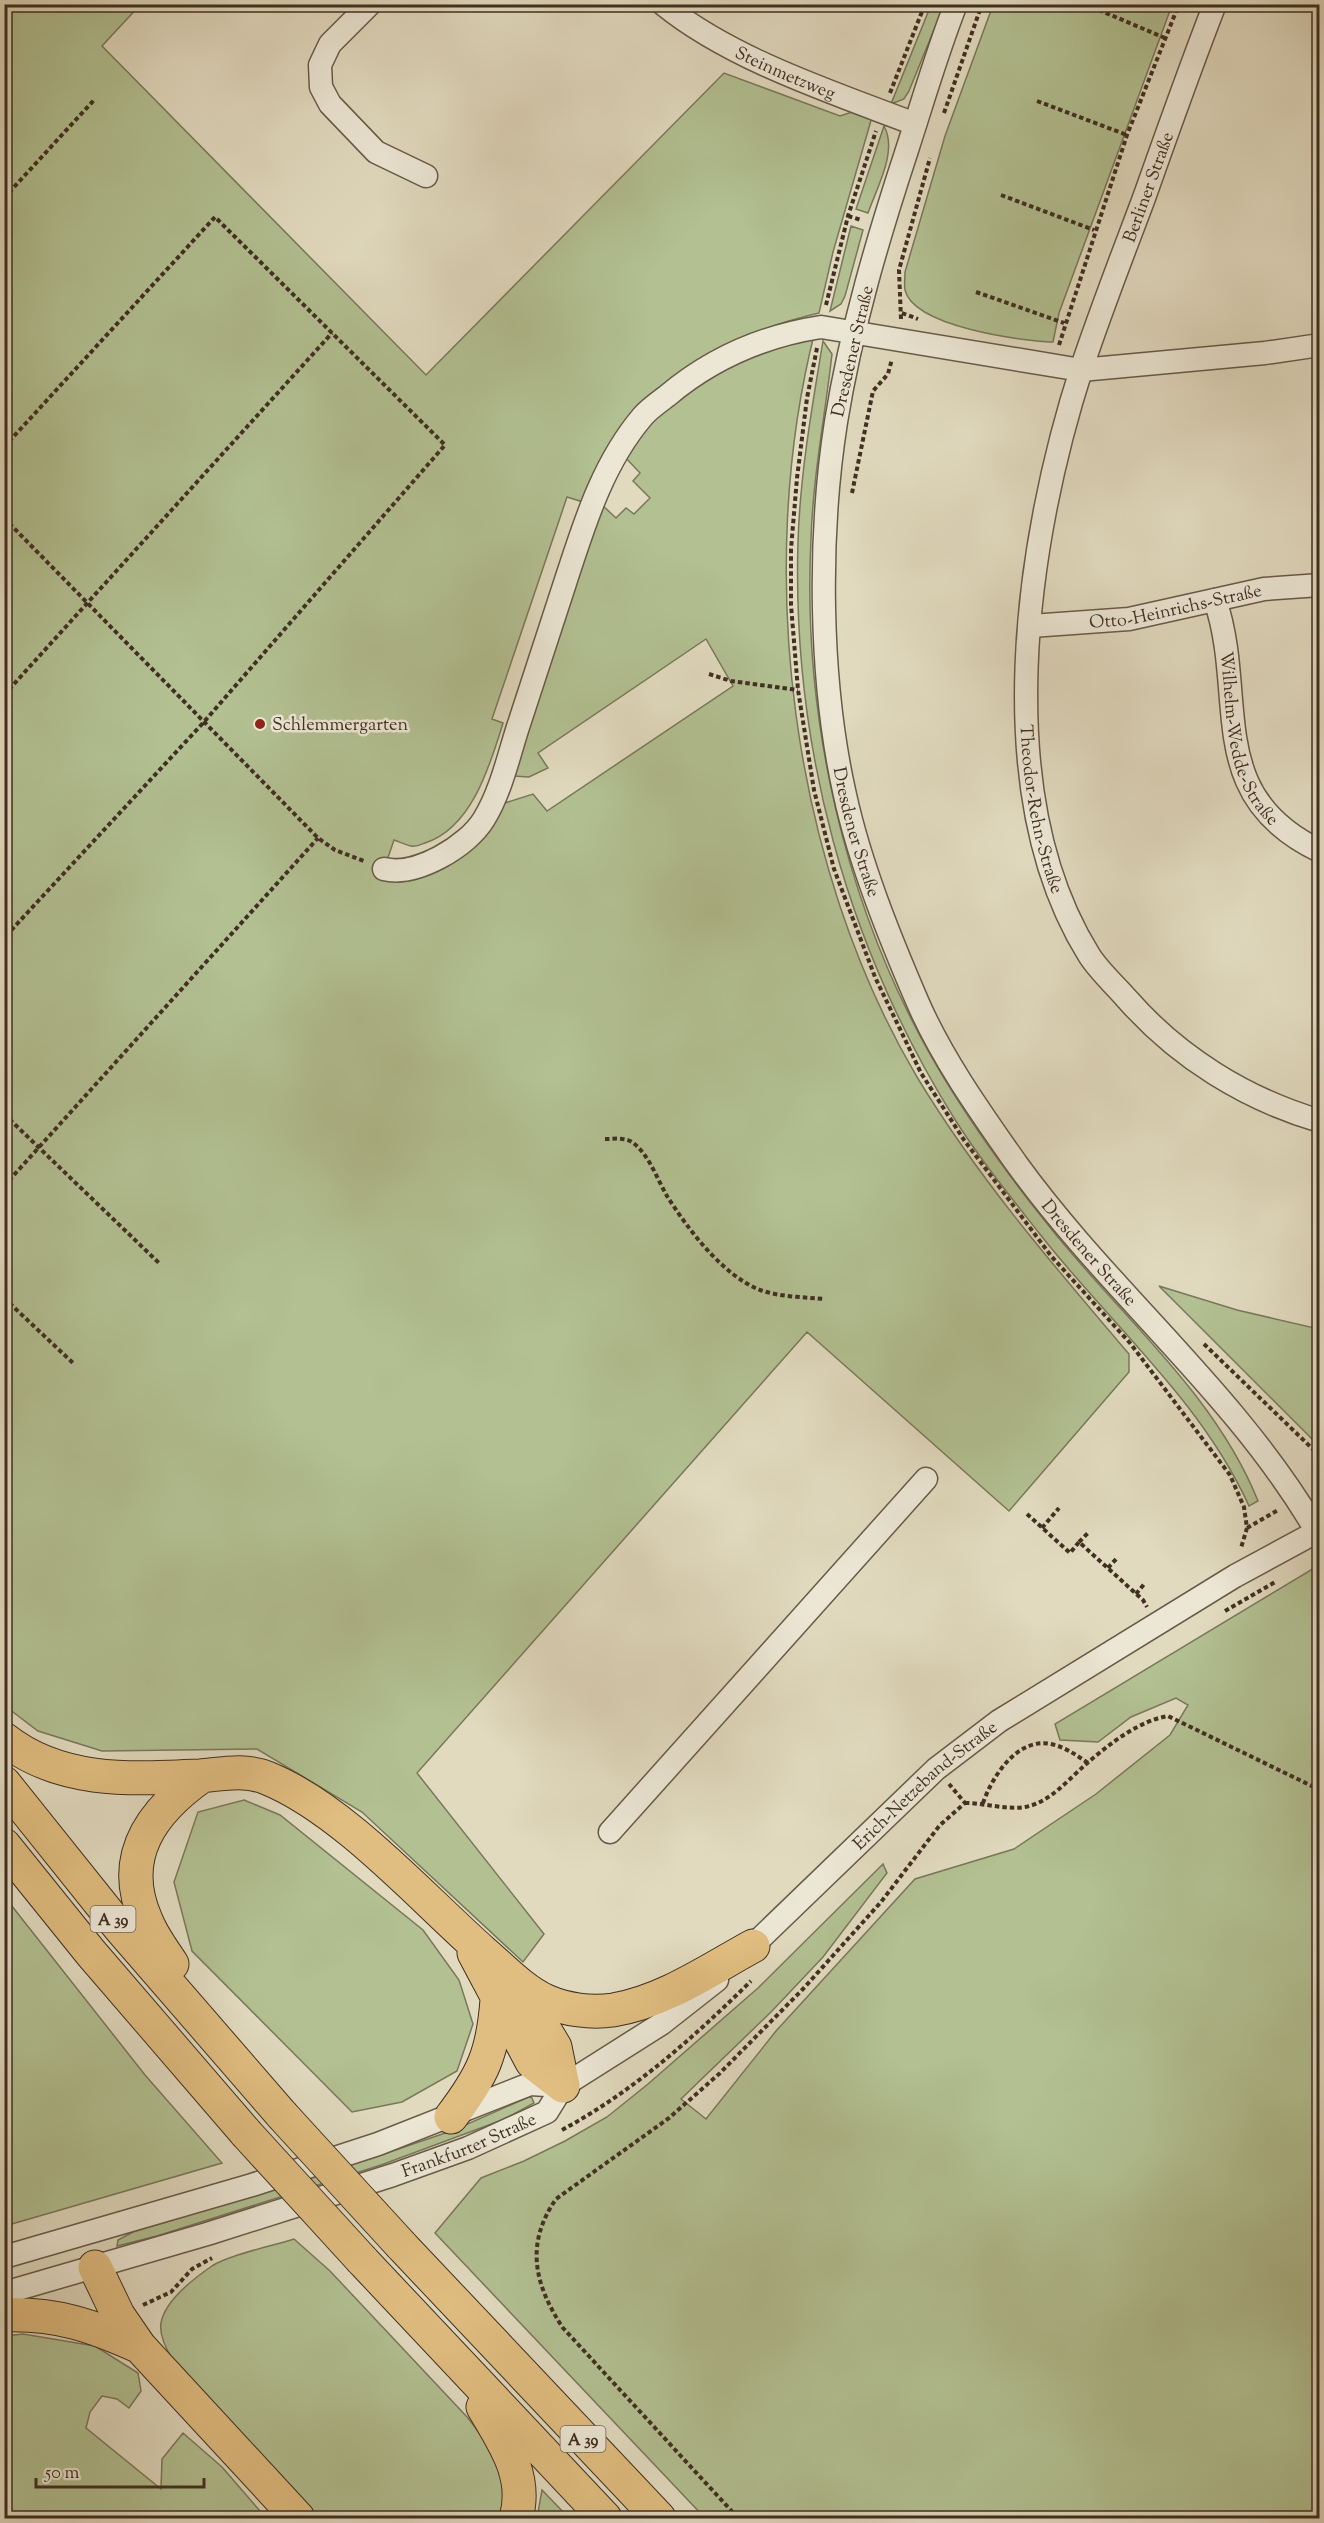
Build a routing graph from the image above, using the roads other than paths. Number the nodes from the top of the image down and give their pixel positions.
1 (370, 4) edge
2 (663, 4) edge
3 (956, 4) edge
4 (1215, 4) edge
5 (915, 124) junction
6 (426, 176) dead end
7 (854, 334) junction
8 (1320, 345) edge
9 (1081, 370) junction
10 (1320, 585) edge
11 (1215, 600) junction
12 (1031, 626) junction
13 (1320, 851) edge
14 (384, 868) road end
15 (1320, 1121) edge
16 (926, 1479) dead end
17 (1318, 1531) edge
18 (4, 1739) edge
19 (202, 1776) junction
20 (4, 1783) edge
21 (610, 1832) dead end
22 (4, 1845) edge
23 (753, 1946) junction
24 (507, 1991) junction
25 (225, 2051) junction
26 (563, 2086) junction
27 (451, 2117) junction
28 (86, 2234) junction
29 (4, 2257) edge
30 (95, 2267) junction
31 (4, 2293) edge
32 (4, 2315) edge
33 (140, 2348) junction
34 (457, 2361) junction
35 (298, 2518) edge
36 (516, 2518) edge
37 (605, 2518) edge
38 (659, 2518) edge

1 - 6 street
2 - 5 street, Steinmetzweg
3 - 5 street, Dresdener Straße
4 - 9 street, Berliner Straße
5 - 7 street, Dresdener Straße
7 - 9 street
7 - 14 street
7 - 17 street, Dresdener Straße
8 - 9 street
9 - 12 street, Theodor-Rehn-Straße
10 - 11 street, Otto-Heinrichs-Straße
11 - 12 street, Otto-Heinrichs-Straße
11 - 13 street, Wilhelm-Wedde-Straße
12 - 15 street, Theodor-Rehn-Straße
16 - 21 street
17 - 23 street, Erich-Netzeband-Straße
18 - 19 highway
19 - 24 highway
19 - 25 highway
20 - 25 highway, A 39
22 - 34 highway, A 39, bridge
23 - 24 highway
23 - 26 street, Erich-Netzeband-Straße
24 - 26 highway
24 - 27 highway
25 - 38 highway, A 39, bridge
26 - 27 street, Frankfurter Straße
26 - 30 street, Frankfurter Straße
27 - 28 street, Frankfurter Straße
28 - 29 street, Frankfurter Straße
28 - 30 street
30 - 31 street, Frankfurter Straße
30 - 33 highway
32 - 33 highway
33 - 35 highway
34 - 36 highway
34 - 37 highway, A 39

